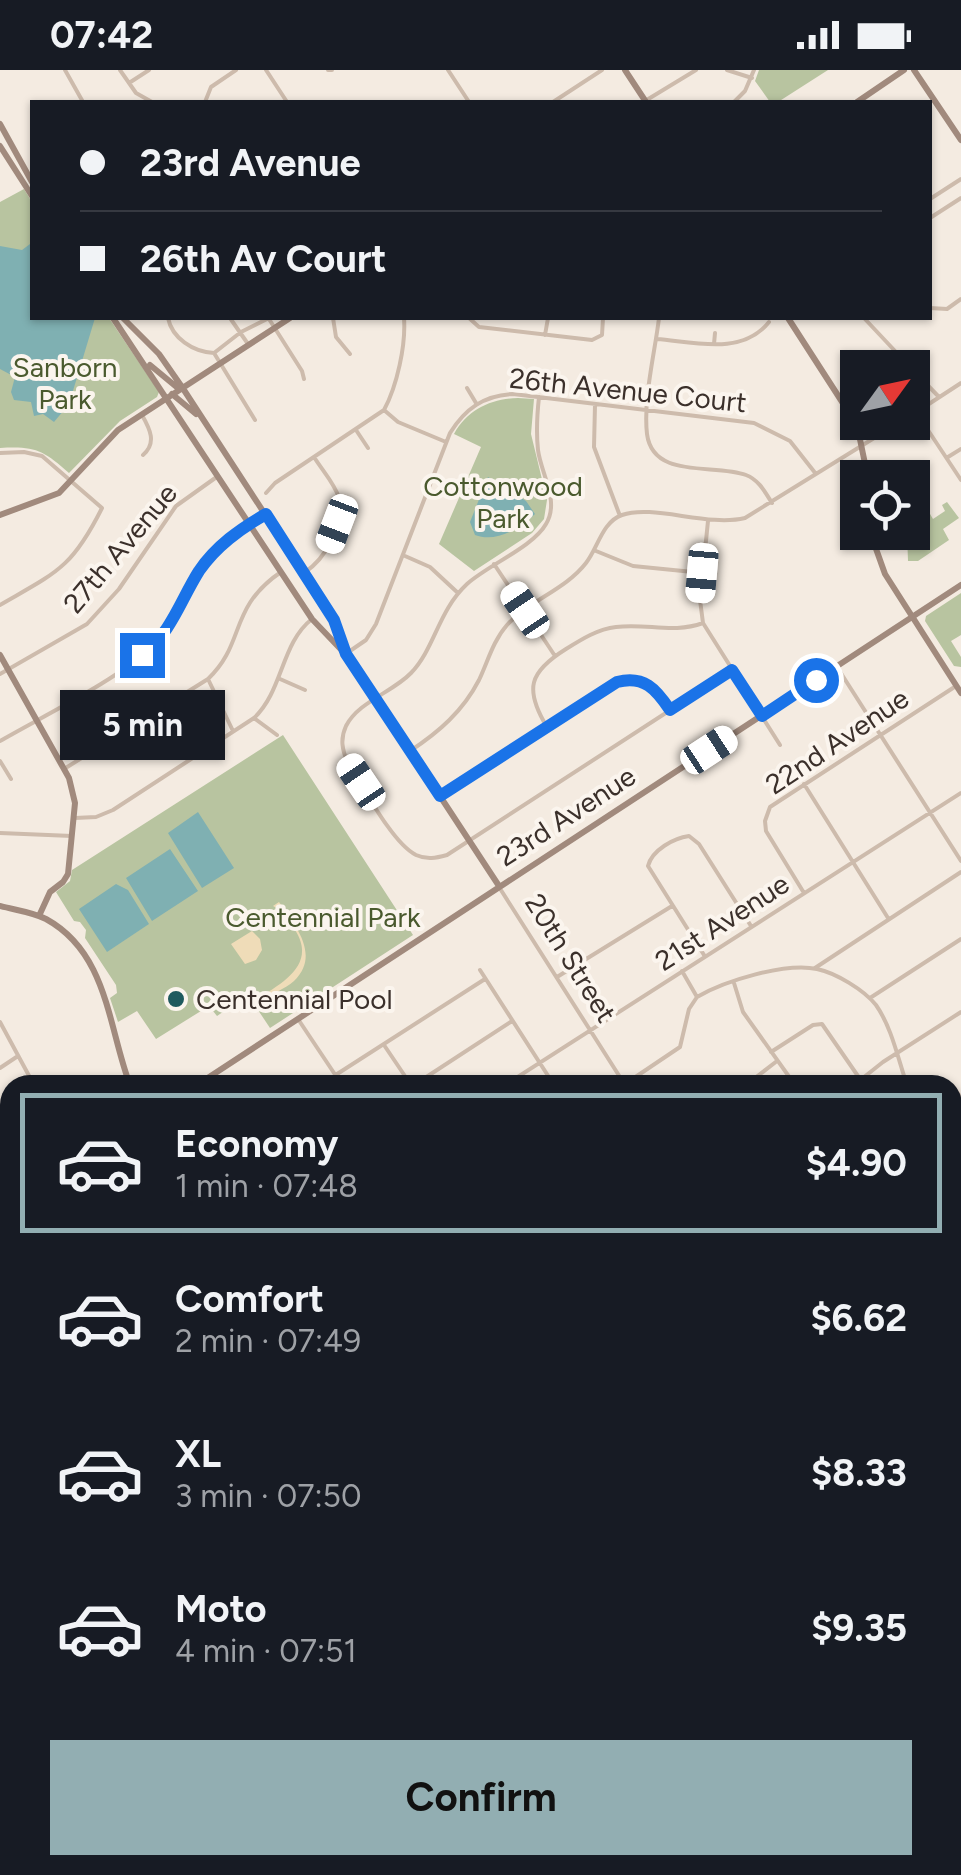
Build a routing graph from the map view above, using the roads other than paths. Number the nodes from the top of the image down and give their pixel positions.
1 (65, 70) edge
2 (120, 70) edge
3 (149, 70) edge
4 (236, 70) edge
5 (266, 70) edge
6 (448, 70) edge
7 (602, 70) edge
8 (625, 70) edge
9 (696, 70) edge
10 (727, 70) edge
11 (754, 70) edge
12 (904, 70) edge
13 (914, 70) edge
14 (752, 78) junction
15 (129, 83) junction
16 (82, 100) edge
17 (146, 100) edge
18 (206, 100) edge
19 (286, 100) edge
20 (469, 100) edge
21 (556, 100) edge
22 (645, 100) edge
23 (649, 100) edge
24 (736, 100) edge
25 (862, 100) edge
26 (0, 124) edge
27 (961, 140) edge
28 (0, 146) edge
29 (30, 178) edge
30 (961, 178) edge
31 (30, 193) edge
32 (932, 198) edge
33 (961, 198) edge
34 (932, 217) edge
35 (961, 299) edge
36 (932, 309) edge
37 (114, 320) edge
38 (125, 320) edge
39 (169, 320) edge
40 (231, 320) edge
41 (265, 320) edge
42 (270, 320) edge
43 (287, 320) edge
44 (333, 320) edge
45 (404, 320) edge
46 (471, 320) edge
47 (548, 320) edge
48 (603, 320) edge
49 (659, 320) edge
50 (790, 320) edge
51 (866, 320) edge
52 (769, 322) dead end
53 (274, 328) junction
54 (240, 332) junction
55 (714, 333) dead end
56 (545, 335) junction
57 (657, 339) junction
58 (248, 344) junction
59 (714, 344) junction
60 (895, 350) edge
61 (214, 353) junction
62 (350, 354) dead end
63 (145, 362) junction
64 (219, 363) junction
65 (304, 379) dead end
66 (961, 383) edge
67 (930, 387) edge
68 (467, 388) dead end
69 (176, 392) junction
70 (539, 397) junction
71 (939, 397) junction
72 (595, 403) junction
73 (930, 403) edge
74 (476, 404) junction
75 (648, 409) junction
76 (384, 410) junction
77 (142, 414) junction
78 (255, 420) dead end
79 (356, 430) junction
80 (930, 436) edge
81 (873, 440) edge
82 (446, 442) junction
83 (864, 446) junction
84 (368, 448) dead end
85 (961, 449) edge
86 (0, 453) edge
87 (143, 455) dead end
88 (314, 458) junction
89 (946, 458) junction
90 (866, 460) edge
91 (816, 474) junction
92 (218, 476) junction
93 (961, 480) edge
94 (72, 482) junction
95 (266, 493) dead end
96 (772, 503) junction
97 (266, 514) junction
98 (0, 515) edge
99 (620, 516) junction
100 (708, 521) junction
101 (250, 524) junction
102 (594, 550) junction
103 (876, 550) edge
104 (403, 555) junction
105 (494, 564) junction
106 (281, 572) junction
107 (702, 573) junction
108 (304, 574) junction
109 (961, 585) edge
110 (458, 593) junction
111 (0, 605) edge
112 (525, 610) junction
113 (912, 617) junction
114 (312, 619) junction
115 (703, 623) junction
116 (346, 654) junction
117 (0, 655) edge
118 (555, 656) junction
119 (837, 666) junction
120 (732, 670) junction
121 (4, 672) edge
122 (280, 679) junction
123 (208, 680) junction
124 (304, 690) dead end
125 (959, 690) edge
126 (376, 700) junction
127 (670, 710) junction
128 (762, 716) junction
129 (254, 718) junction
130 (36, 720) junction
131 (546, 727) junction
132 (233, 731) junction
133 (881, 734) junction
134 (277, 735) dead end
135 (0, 741) edge
136 (780, 745) dead end
137 (410, 751) junction
138 (0, 761) edge
139 (64, 770) junction
140 (12, 778) dead end
141 (804, 784) junction
142 (961, 793) edge
143 (440, 796) junction
144 (930, 813) junction
145 (75, 818) junction
146 (0, 833) edge
147 (72, 836) junction
148 (470, 840) junction
149 (958, 851) edge
150 (961, 861) edge
151 (853, 862) junction
152 (961, 872) edge
153 (500, 887) junction
154 (804, 893) junction
155 (0, 906) edge
156 (672, 906) junction
157 (39, 916) junction
158 (888, 918) junction
159 (752, 926) junction
160 (961, 939) edge
161 (705, 957) junction
162 (815, 968) junction
163 (480, 970) dead end
164 (682, 971) junction
165 (557, 978) junction
166 (486, 979) junction
167 (734, 982) junction
168 (697, 997) junction
169 (870, 998) junction
170 (961, 1012) edge
171 (298, 1019) junction
172 (512, 1021) junction
173 (0, 1022) edge
174 (590, 1030) junction
175 (384, 1045) junction
176 (771, 1052) junction
177 (896, 1054) junction
178 (18, 1056) junction
179 (777, 1061) junction
180 (540, 1062) junction
181 (0, 1068) edge
182 (28, 1075) edge
183 (127, 1075) edge
184 (212, 1075) edge
185 (336, 1075) joint
186 (405, 1075) edge
187 (428, 1075) edge
188 (520, 1075) edge
189 (548, 1075) edge
190 (619, 1075) edge
191 (638, 1075) edge
192 (759, 1075) edge
193 (788, 1075) edge
194 (857, 1075) edge
195 (866, 1075) edge
196 (903, 1075) edge

1 - 16 street
2 - 15 street
3 - 15 street
4 - 18 street
5 - 19 street
6 - 20 street
7 - 21 street
8 - 22 main road
9 - 23 street
10 - 14 street
11 - 14 street
12 - 25 main road
13 - 27 main road
14 - 24 street
15 - 17 street
26 - 29 main road
28 - 31 main road
30 - 32 street
33 - 34 street
35 - 36 street
37 - 63 main road, 20th Street
38 - 69 main road, 20th Street
39 - 61 street
40 - 54 street
41 - 54 street
42 - 53 street
43 - 53 main road
44 - 62 street
45 - 76 street
46 - 56 street
47 - 56 street
48 - 56 street
49 - 57 street
50 - 83 main road
51 - 60 street
52 - 59 street
53 - 58 main road
53 - 65 street
54 - 58 street
54 - 61 street
55 - 59 street
57 - 59 street
57 - 75 street
58 - 64 main road
61 - 64 street
63 - 69 main road
63 - 69 main road, 20th Street
64 - 69 main road
64 - 78 street
66 - 71 street
67 - 71 street
68 - 74 street, 26th Avenue Court
69 - 77 main road
69 - 92 main road, 20th Street
69 - 97 main road, 20th Street
70 - 72 street, 26th Avenue Court
70 - 74 street, 26th Avenue Court
70 - 105 street
71 - 73 street
72 - 75 street, 26th Avenue Court
72 - 99 street
74 - 82 street, 26th Avenue Court
75 - 91 street, 26th Avenue Court
75 - 96 street
76 - 79 street
76 - 82 street
77 - 87 street
77 - 94 main road
79 - 84 street
79 - 88 street
80 - 89 street
81 - 83 street
82 - 104 street, 26th Avenue Court
83 - 90 main road
83 - 91 street
85 - 89 street
86 - 94 street
88 - 95 street
88 - 108 street
89 - 93 street
91 - 96 street
92 - 101 main road, 20th Street
92 - 121 street, 27th Avenue
94 - 98 main road
94 - 111 street
96 - 100 street
97 - 101 street
97 - 108 main road, 20th Street
99 - 100 street
99 - 102 street
100 - 107 street
101 - 106 main road, 20th Street
101 - 130 street
102 - 107 street
102 - 112 street
103 - 113 main road
104 - 110 street
104 - 116 street, 26th Avenue Court
105 - 110 street
105 - 112 street
106 - 114 main road, 20th Street
106 - 123 street
107 - 115 street
108 - 116 main road, 20th Street
109 - 113 main road, 23rd Avenue
110 - 126 street
112 - 118 street
112 - 137 street
113 - 119 main road, 23rd Avenue
113 - 125 main road
114 - 116 main road, 20th Street
114 - 122 street
115 - 118 street
115 - 120 street
116 - 126 main road, 20th Street
117 - 121 main road
118 - 131 street
119 - 128 main road, 23rd Avenue
119 - 133 street
120 - 127 street
120 - 128 street
121 - 130 main road
122 - 124 street
122 - 129 street
123 - 132 street
123 - 139 street
125 - 133 street, 22nd Avenue
126 - 137 main road, 20th Street
126 - 148 street
127 - 131 street
127 - 148 street
128 - 136 street
128 - 153 main road, 23rd Avenue
129 - 132 street
129 - 134 street
130 - 135 street
130 - 139 main road
131 - 143 street
132 - 145 street
133 - 141 street, 22nd Avenue
133 - 144 street
137 - 143 main road, 20th Street
138 - 140 street
139 - 145 main road
141 - 151 street
141 - 154 street, 22nd Avenue
142 - 144 street, 21st Avenue
143 - 148 main road, 20th Street
144 - 149 street
144 - 151 street, 21st Avenue
145 - 147 main road
146 - 147 street
147 - 157 main road
148 - 153 main road, 20th Street
149 - 150 street
151 - 154 street, 21st Avenue
151 - 158 street
152 - 158 street
153 - 165 street, 20th Street
153 - 171 main road, 23rd Avenue
154 - 159 street, 21st Avenue
155 - 157 main road
156 - 159 street
156 - 161 street
156 - 165 street
157 - 183 main road
158 - 162 street
159 - 161 street, 21st Avenue
160 - 169 street
161 - 164 street, 21st Avenue
162 - 167 street
162 - 169 street
163 - 166 street
164 - 168 street
164 - 174 street, 21st Avenue
165 - 174 street, 20th Street
166 - 172 street
166 - 175 street
167 - 168 street
167 - 176 street
168 - 191 street
169 - 177 street
170 - 177 street
171 - 184 main road, 23rd Avenue
171 - 185 street
172 - 180 street
172 - 187 street
173 - 178 street
174 - 180 street, 21st Avenue
174 - 190 street, 20th Street
175 - 185 street
175 - 186 street
176 - 179 street
176 - 194 street
177 - 195 street
177 - 196 street
178 - 181 street
178 - 182 street
179 - 192 street
179 - 193 street
180 - 188 street, 21st Avenue
180 - 189 street

